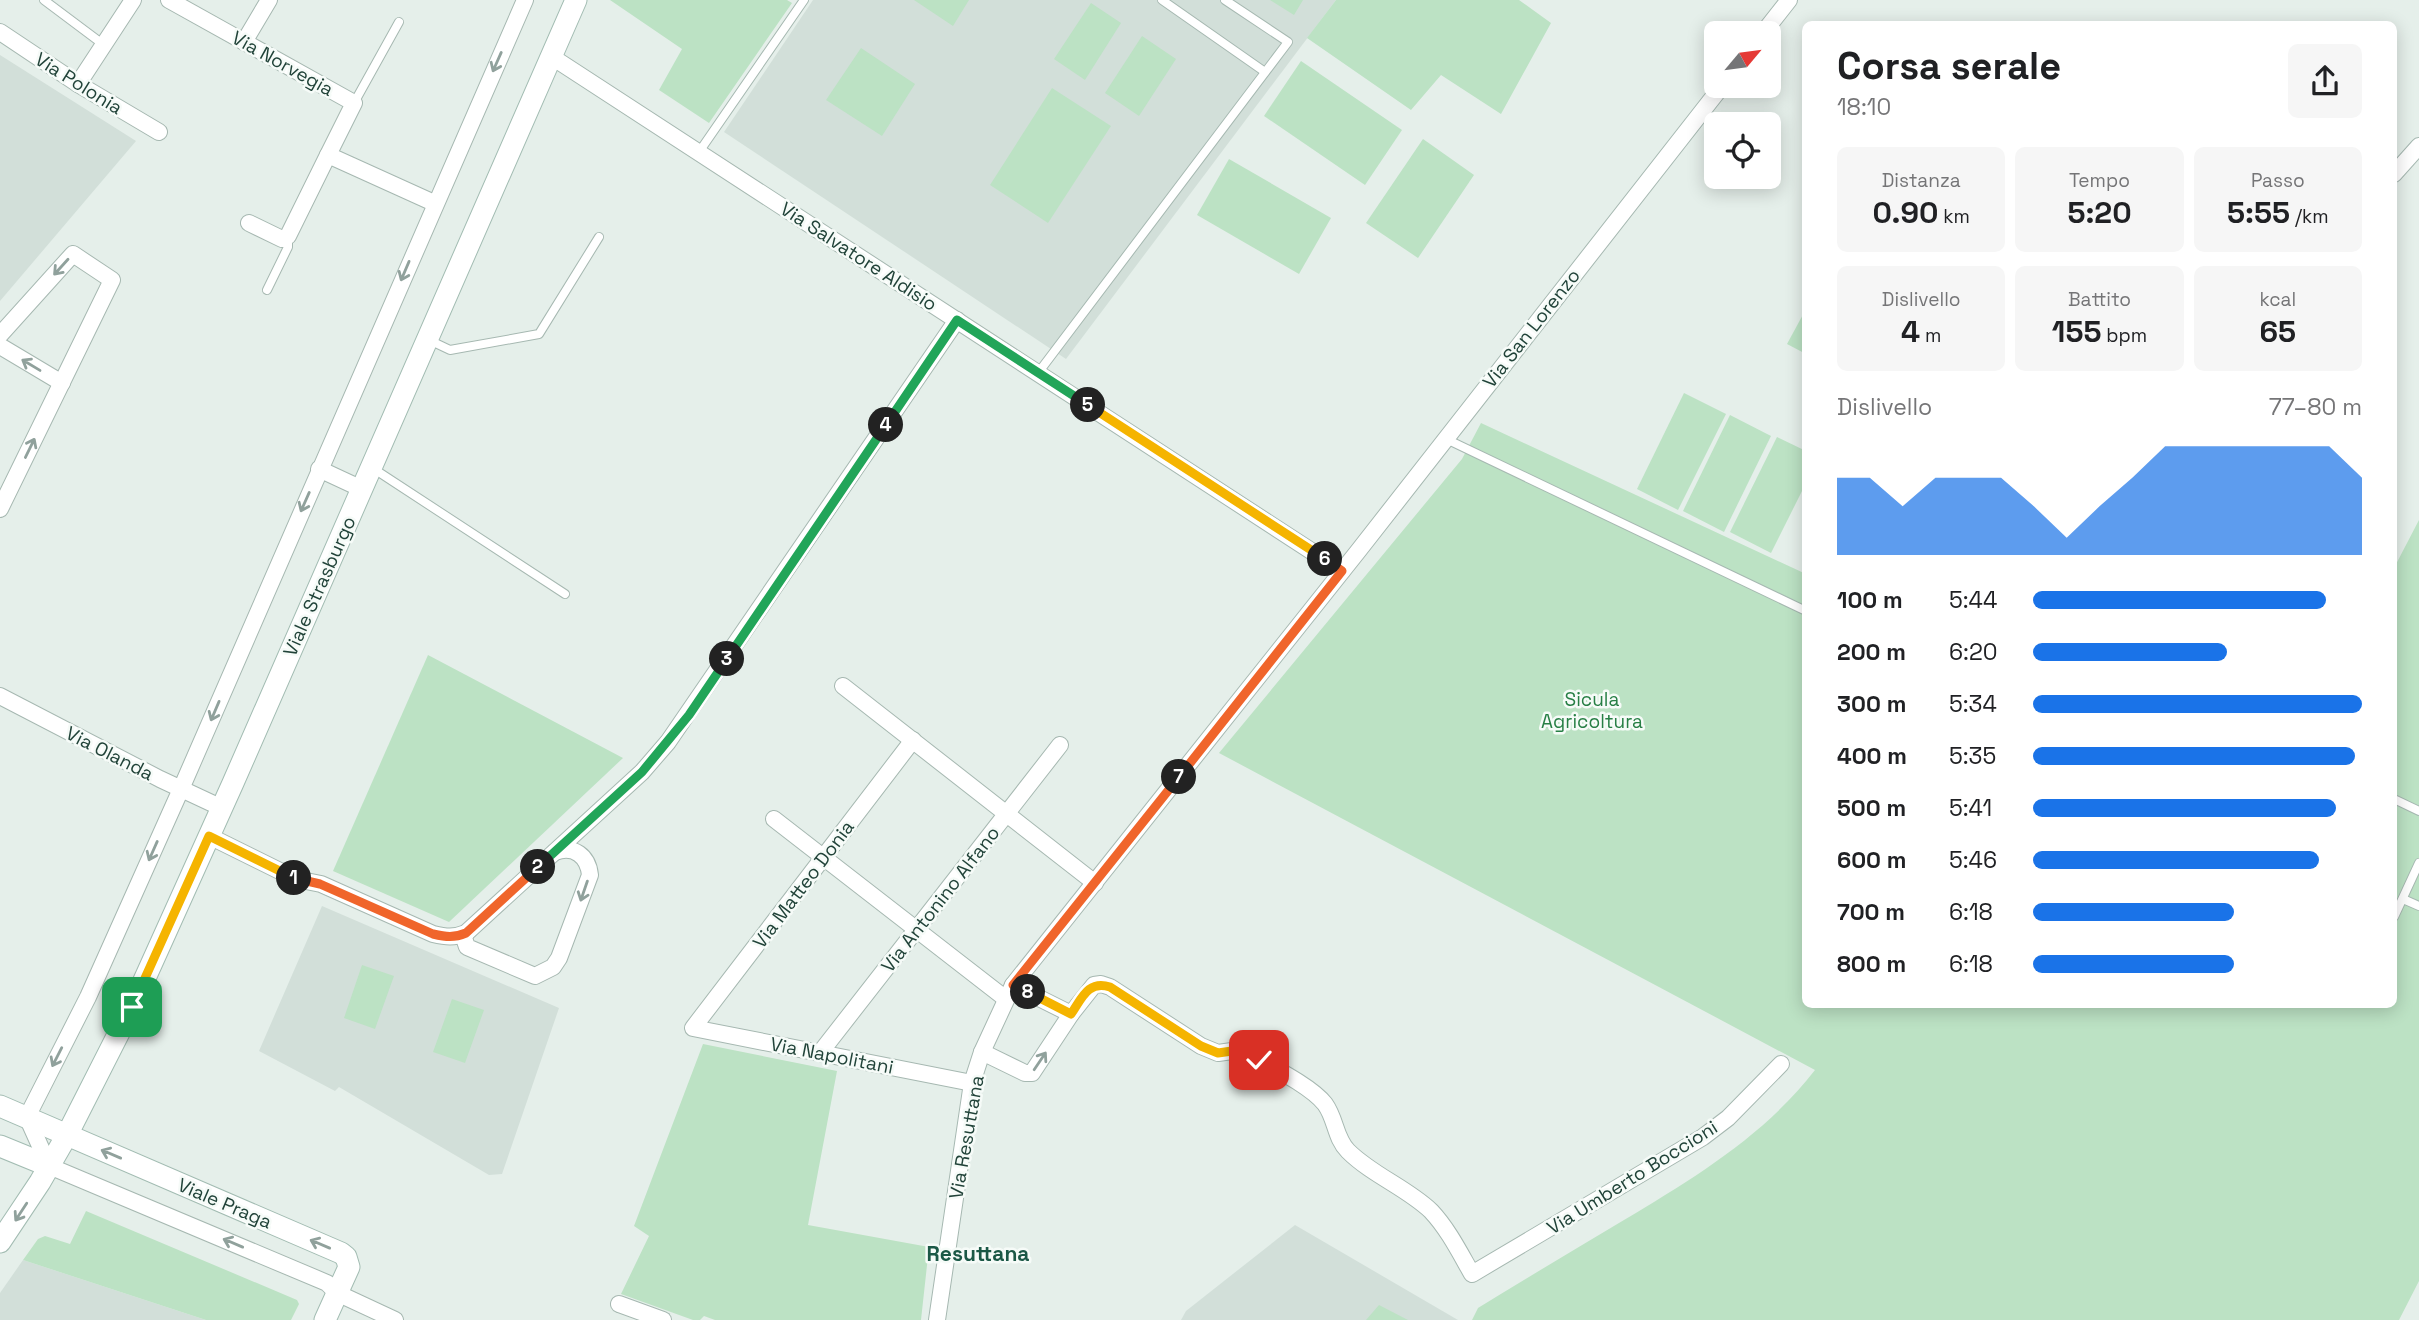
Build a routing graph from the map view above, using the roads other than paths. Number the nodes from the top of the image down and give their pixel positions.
1 (44, 0) edge
2 (133, 0) edge
3 (169, 0) edge
4 (269, 0) edge
5 (525, 0) edge
6 (576, 0) edge
7 (804, 0) edge
8 (1162, 0) edge
9 (1226, 0) edge
10 (1789, 0) edge
11 (1772, 21) edge
12 (399, 22) dead end
13 (0, 32) edge
14 (244, 42) junction
15 (104, 45) junction
16 (552, 57) junction
17 (1265, 72) junction
18 (78, 84) junction
19 (1712, 98) edge
20 (354, 103) junction
21 (159, 132) dead end
22 (2419, 146) edge
23 (699, 152) junction
24 (328, 155) junction
25 (2397, 171) edge
26 (434, 203) junction
27 (249, 223) dead end
28 (288, 236) junction
29 (599, 237) dead end
30 (267, 290) dead end
31 (957, 320) junction
32 (0, 335) edge
33 (427, 340) junction
34 (0, 346) edge
35 (1038, 373) junction
36 (62, 383) junction
37 (1444, 438) junction
38 (371, 468) junction
39 (319, 470) junction
40 (362, 489) junction
41 (0, 509) edge
42 (1342, 571) junction
43 (565, 594) dead end
44 (1802, 609) edge
45 (843, 686) dead end
46 (0, 696) edge
47 (913, 740) junction
48 (1060, 745) dead end
49 (181, 789) junction
50 (2397, 800) edge
51 (222, 808) junction
52 (2419, 811) edge
53 (1006, 814) junction
54 (774, 819) dead end
55 (209, 836) junction
56 (555, 852) junction
57 (823, 858) junction
58 (2419, 863) edge
59 (1095, 883) junction
60 (2403, 899) junction
61 (2419, 906) edge
62 (2397, 911) edge
63 (915, 929) junction
64 (466, 933) junction
65 (1010, 992) junction
66 (1071, 1014) junction
67 (693, 1028) joint
68 (982, 1052) junction
69 (820, 1053) junction
70 (1781, 1065) dead end
71 (972, 1083) junction
72 (0, 1106) edge
73 (27, 1117) junction
74 (67, 1135) junction
75 (0, 1146) edge
76 (49, 1166) junction
77 (0, 1242) edge
78 (337, 1293) junction
79 (619, 1304) dead end
80 (325, 1320) edge
81 (395, 1320) edge
82 (663, 1320) edge
83 (937, 1320) edge

1 - 15 lane
2 - 15 street
3 - 14 street, Via Norvegia
4 - 14 street
5 -> 26 street
6 - 16 street, Viale Strasburgo
7 - 23 lane
8 - 17 lane
9 - 17 lane
10 - 11 street
12 - 20 lane
13 - 18 street, Via Polonia
14 - 20 street, Via Norvegia
15 - 18 street
16 - 23 street, Via Salvatore Aldisio
16 - 33 street, Viale Strasburgo
17 - 35 lane
18 - 21 street, Via Polonia
19 - 37 street, Via San Lorenzo
20 - 24 street, Via Norvegia
22 - 25 street
23 - 31 street, Via Salvatore Aldisio
24 - 26 street
24 - 28 street, Via Norvegia
26 -> 39 street
27 - 28 street
28 - 30 lane
29 - 33 lane
31 - 35 street, Via Salvatore Aldisio
31 - 56 street
36 -> 32 street
33 - 38 street, Viale Strasburgo
36 -> 34 street
35 - 42 street, Via Salvatore Aldisio
41 -> 36 street
37 - 42 street, Via San Lorenzo
37 - 44 lane
38 - 40 street, Viale Strasburgo
38 - 43 lane
39 - 40 street
39 -> 49 street
40 - 51 street, Viale Strasburgo
42 - 59 street, Via Resuttana
45 - 47 street
46 - 49 street, Via Olanda
47 - 53 street
47 - 57 street, Via Matteo Donia
48 - 53 street, Via Antonino Alfano
49 - 51 street, Via Olanda
49 -> 73 street
50 - 52 lane
51 - 55 street, Viale Strasburgo
53 - 59 street
53 - 63 street, Via Antonino Alfano
54 - 57 street
55 - 64 street
55 - 74 street, Viale Strasburgo
56 - 64 street
56 -> 64 street
57 - 63 street
57 - 67 street, Via Matteo Donia
58 - 60 lane
59 - 65 street, Via Resuttana
60 - 61 lane
60 - 62 lane
63 - 65 street
63 - 69 street, Via Antonino Alfano
65 - 66 street
65 - 68 street, Via Resuttana
68 -> 66 street
66 - 70 street, Via Umberto Boccioni
67 - 69 street, Via Napolitani
68 - 71 street, Via Resuttana
69 - 71 street, Via Napolitani
71 - 83 street, Via Resuttana
72 - 73 street
73 - 74 street
73 - 76 street
74 - 76 street, Viale Strasburgo
78 -> 74 street, Viale Praga
75 - 76 street
76 -> 77 street, Viale Strasburgo
78 -> 76 street, Viale Praga
78 - 80 street
78 - 81 street, Viale Praga
79 - 82 street

